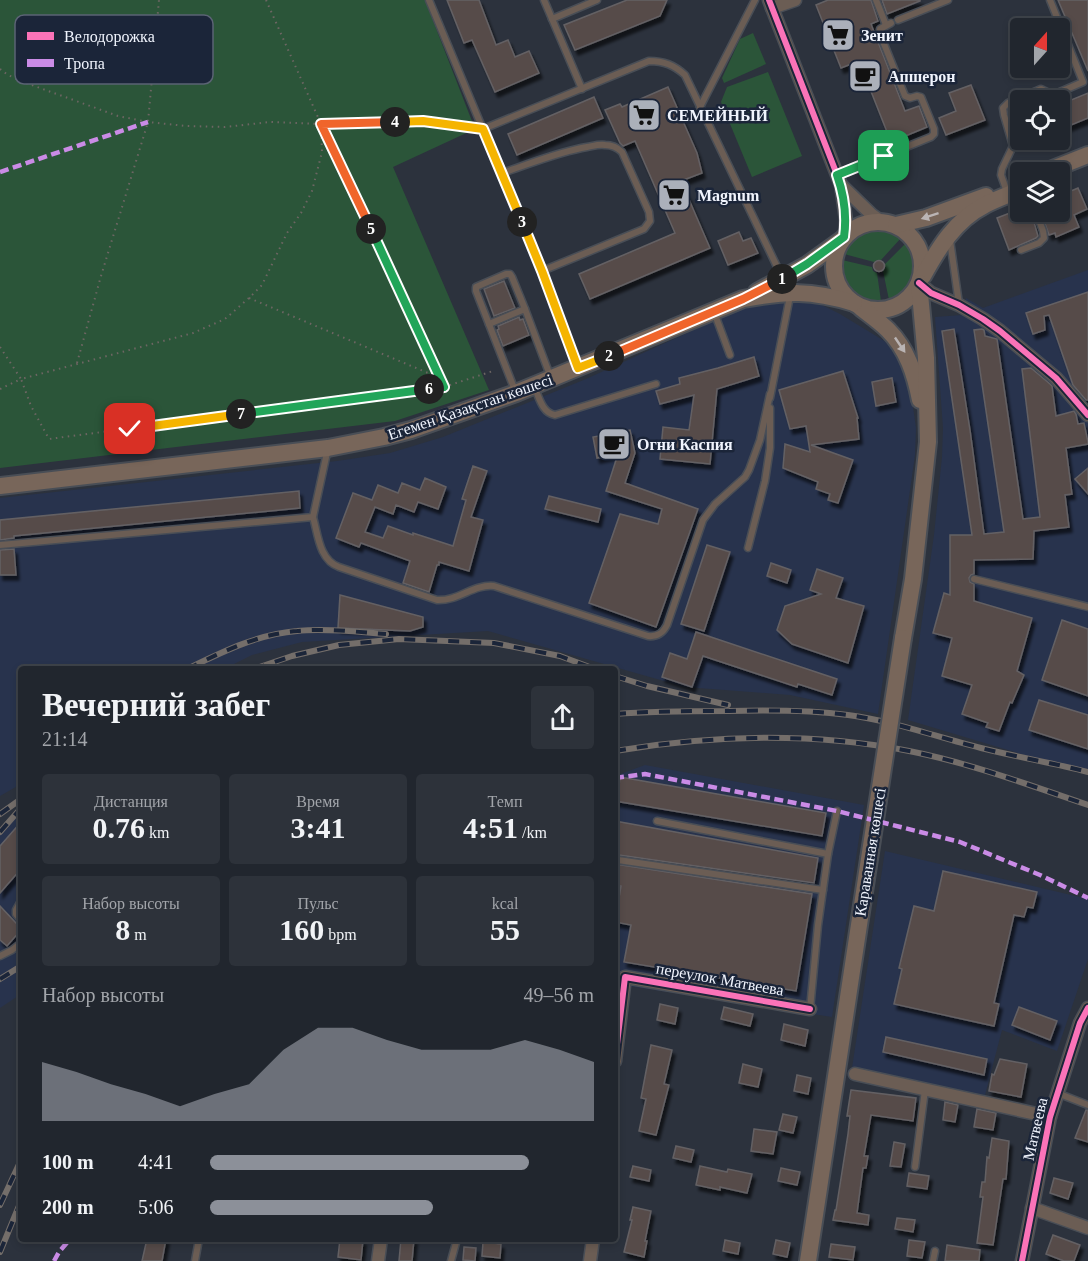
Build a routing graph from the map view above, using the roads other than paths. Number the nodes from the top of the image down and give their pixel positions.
1 (429, 0) edge
2 (544, 0) edge
3 (597, 0) edge
4 (754, 0) edge
5 (795, 0) edge
6 (876, 0) edge
7 (948, 0) edge
8 (1050, 0) edge
9 (771, 4) edge
10 (552, 19) junction
11 (892, 23) junction
12 (582, 89) junction
13 (700, 106) junction
14 (483, 129) junction
15 (1088, 155) edge
16 (1070, 162) edge
17 (1088, 162) edge
18 (1070, 169) edge
19 (502, 173) junction
20 (839, 180) junction
21 (1010, 183) edge
22 (1010, 189) edge
23 (1010, 190) edge
24 (1040, 222) edge
25 (889, 223) junction
26 (949, 235) junction
27 (844, 238) junction
28 (1021, 250) dead end
29 (542, 271) junction
30 (786, 285) junction
31 (917, 289) junction
32 (856, 304) junction
33 (959, 305) junction
34 (525, 309) junction
35 (714, 312) junction
36 (489, 324) junction
37 (730, 355) dead end
38 (578, 368) junction
39 (551, 379) junction
40 (656, 384) dead end
41 (533, 386) junction
42 (516, 393) junction
43 (770, 394) junction
44 (1088, 416) edge
45 (928, 442) junction
46 (328, 448) junction
47 (0, 486) edge
48 (313, 516) junction
49 (0, 545) edge
50 (748, 548) dead end
51 (974, 579) dead end
52 (1088, 607) edge
53 (837, 811) dead end
54 (657, 821) dead end
55 (828, 854) junction
56 (618, 860) dead end
57 (823, 890) junction
58 (18, 945) edge
59 (0, 956) edge
60 (620, 976) edge
61 (810, 1009) joint
62 (618, 1010) edge
63 (1086, 1015) edge
64 (855, 1074) dead end
65 (925, 1090) junction
66 (1057, 1093) junction
67 (1088, 1106) edge
68 (1050, 1117) junction
69 (915, 1167) dead end
70 (1032, 1208) junction
71 (1088, 1228) edge
72 (198, 1242) edge
73 (381, 1242) edge
74 (456, 1242) edge
75 (593, 1242) edge
76 (935, 1251) dead end
77 (195, 1261) edge
78 (378, 1261) edge
79 (451, 1261) edge
80 (590, 1261) edge
81 (808, 1261) edge
82 (933, 1261) edge
83 (1022, 1261) edge

1 - 14 lane
2 - 10 lane
3 - 10 lane
4 - 13 lane
5 - 9 street
6 - 11 lane
7 - 11 lane
8 - 21 lane
9 - 20 street
10 - 12 lane
11 - 20 lane
12 - 13 lane
12 - 14 lane
13 - 30 lane
14 - 19 lane
15 - 16 main road
17 - 18 main road
19 - 29 lane
19 - 29 lane
20 - 25 street
20 - 27 street
22 -> 25 main road
23 - 26 main road
24 - 28 lane
25 - 27 main road
25 - 31 main road
26 - 31 main road
26 - 33 lane
27 - 30 main road, Егемен Қазақстан көшесі
27 - 32 main road
29 - 38 lane
30 - 32 main road, Егемен Қазақстан көшесі
30 - 35 main road, Егемен Қазақстан көшесі
30 - 43 lane
31 - 32 main road
31 - 33 street
31 - 45 main road, Караванная көшесі
32 -> 45 main road, Караванная көшесі
33 - 44 street
34 - 36 lane
34 - 36 lane
34 - 39 lane
35 - 37 lane
35 - 38 main road, Егемен Қазақстан көшесі
36 - 42 lane
38 - 39 main road, Егемен Қазақстан көшесі
39 - 41 main road, Егемен Қазақстан көшесі
40 - 41 lane
41 - 42 main road, Егемен Қазақстан көшесі
42 - 46 main road, Егемен Қазақстан көшесі
43 - 48 lane
43 - 50 lane
45 - 81 main road, Караванная көшесі, bridge
46 - 47 main road, Егемен Қазақстан көшесі
46 - 48 lane
48 - 49 lane
51 - 52 lane
53 - 55 lane
54 - 55 lane
55 - 57 lane
56 - 57 lane
57 - 61 lane
58 - 59 lane
60 - 61 street, переулок Матвеева
60 - 62 street
63 - 66 street, Матвеева
64 - 65 street
65 - 68 street
65 - 69 lane
66 - 67 lane
66 - 68 street, Матвеева
68 - 70 street, Матвеева
70 - 71 street
70 - 83 street, Матвеева
72 - 77 lane
73 - 78 street
74 - 79 lane
75 - 80 street
76 - 82 lane

